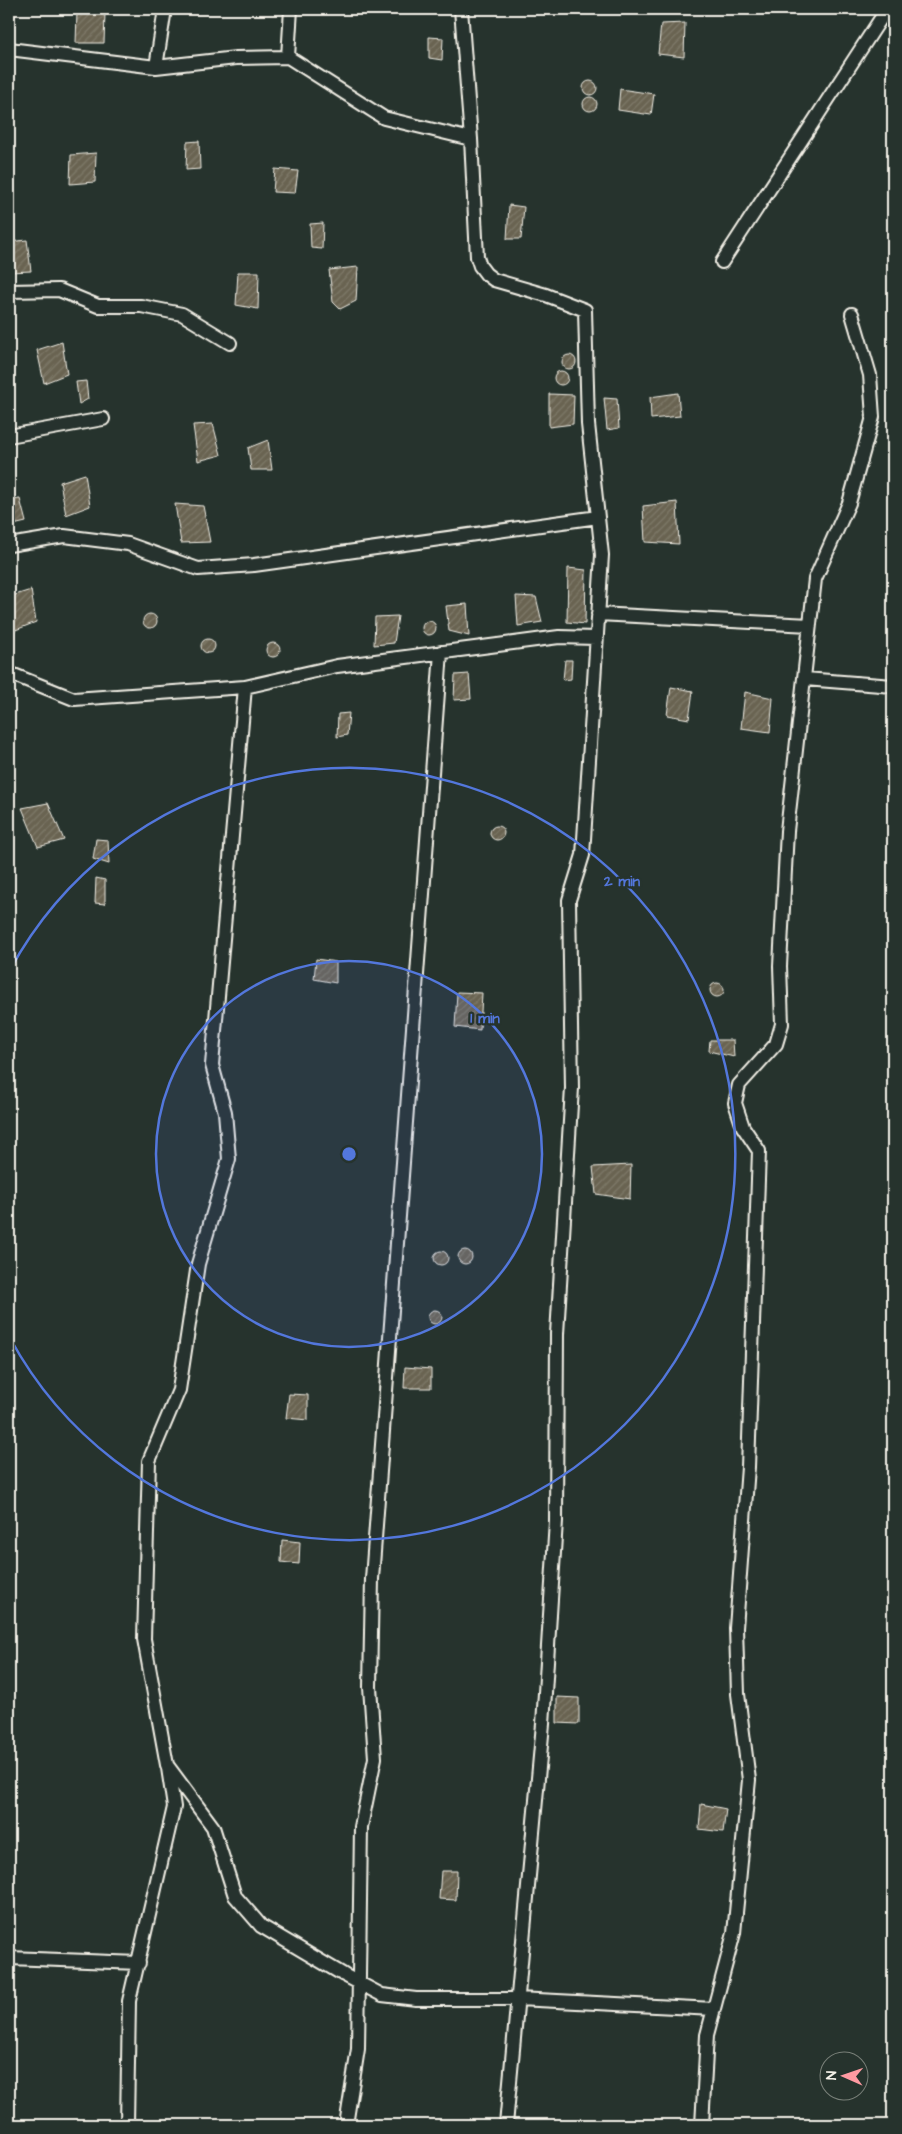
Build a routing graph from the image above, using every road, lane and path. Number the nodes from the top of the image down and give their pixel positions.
1 (165, 9) edge
2 (291, 9) edge
3 (461, 9) edge
4 (887, 9) edge
5 (9, 49) edge
6 (288, 57) junction
7 (156, 68) junction
8 (471, 139) junction
9 (722, 262) dead end
10 (9, 291) edge
11 (852, 314) dead end
12 (230, 343) dead end
13 (103, 419) dead end
14 (9, 436) edge
15 (598, 517) junction
16 (9, 545) edge
17 (598, 614) junction
18 (810, 625) junction
19 (596, 638) junction
20 (441, 652) junction
21 (9, 673) edge
22 (805, 679) junction
23 (893, 686) edge
24 (245, 687) junction
25 (167, 1765) junction
26 (9, 1958) edge
27 (139, 1963) junction
28 (360, 1982) junction
29 (518, 1999) junction
30 (714, 2009) junction
31 (127, 2125) edge
32 (346, 2125) edge
33 (506, 2125) edge
34 (702, 2125) edge

1 - 7 street
2 - 6 street
3 - 8 street
4 - 9 street
5 - 7 street
6 - 7 street
6 - 8 street
8 - 15 street
10 - 12 street
11 - 18 street
13 - 14 street
15 - 16 street
15 - 17 street
17 - 18 street
17 - 19 street
18 - 22 street
19 - 20 street
19 - 29 street
20 - 24 street
20 - 28 street
21 - 24 street
22 - 23 street
22 - 30 street
24 - 25 street
25 - 27 street
25 - 28 street
26 - 27 street
27 - 31 street
28 - 29 street
28 - 32 street
29 - 30 street
29 - 33 street
30 - 34 street

